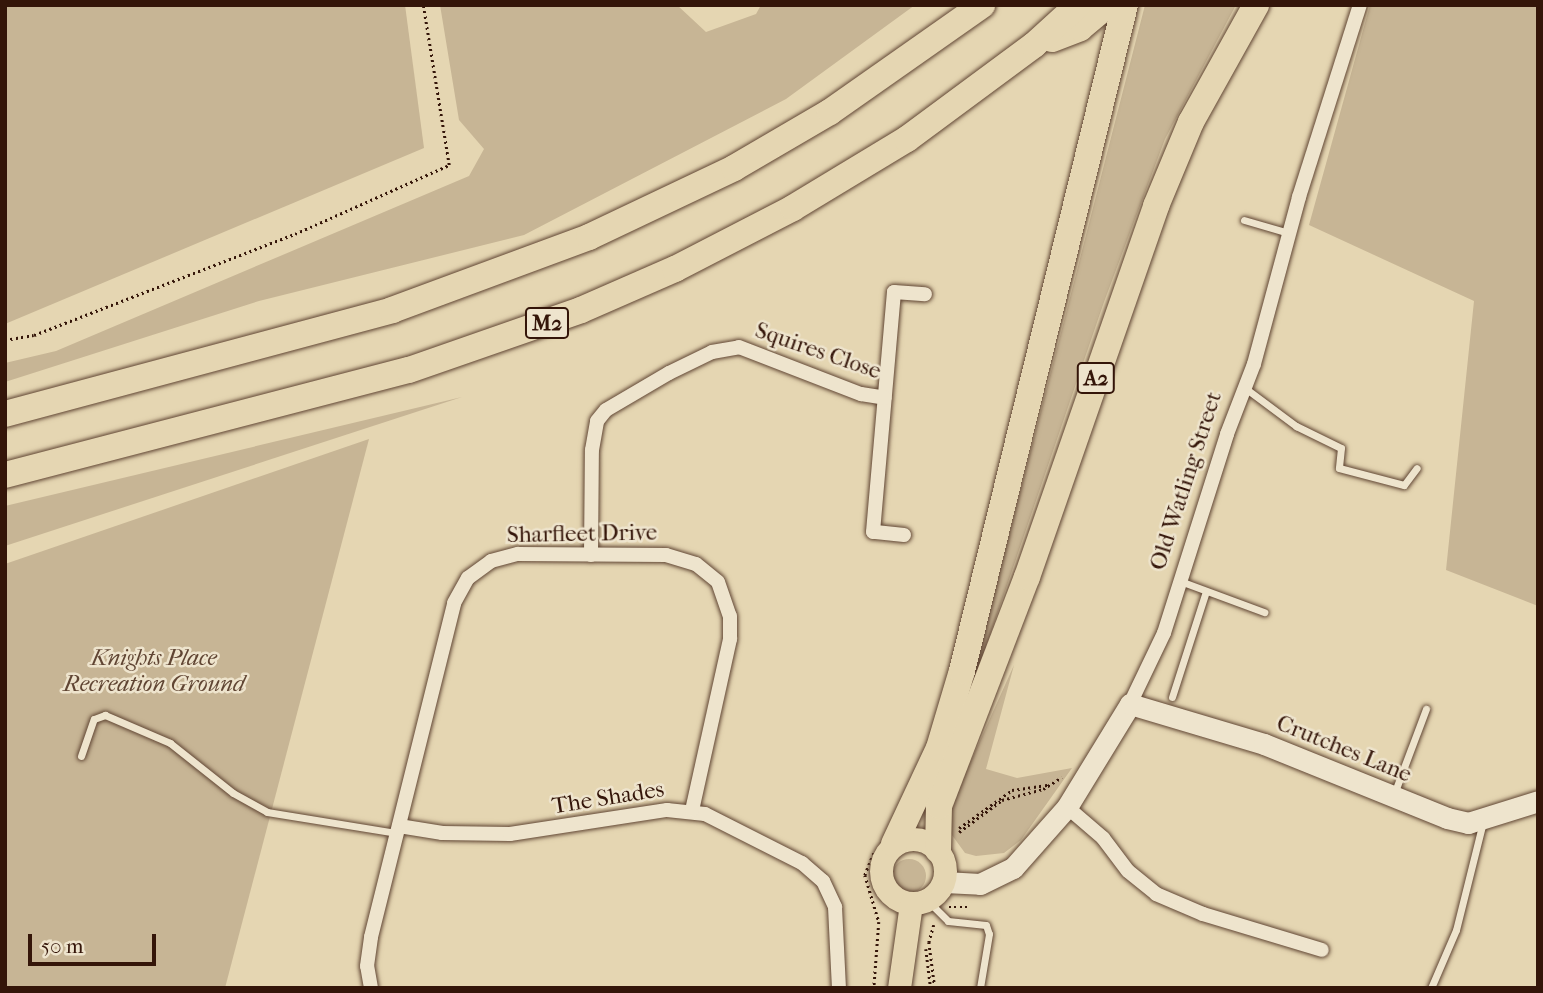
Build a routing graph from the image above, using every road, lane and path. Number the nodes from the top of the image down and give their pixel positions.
1 (423, 5) edge
2 (982, 5) edge
3 (1079, 5) edge
4 (1107, 5) edge
5 (1125, 5) edge
6 (1256, 5) edge
7 (1360, 5) edge
8 (1034, 45) junction
9 (1244, 219) dead end
10 (1289, 234) junction
11 (925, 294) dead end
12 (5, 340) edge
13 (1245, 387) junction
14 (885, 398) junction
15 (5, 414) edge
16 (1417, 468) dead end
17 (5, 475) edge
18 (904, 535) dead end
19 (591, 555) junction
20 (1180, 581) junction
21 (1206, 591) junction
22 (1264, 612) dead end
23 (1172, 697) dead end
24 (1130, 704) junction
25 (1426, 709) dead end
26 (81, 756) dead end
27 (1055, 783) dead end
28 (1392, 798) junction
29 (1538, 801) edge
30 (1066, 807) junction
31 (692, 810) junction
32 (1484, 818) junction
33 (398, 829) junction
34 (948, 837) junction
35 (886, 845) junction
36 (944, 881) junction
37 (974, 907) dead end
38 (930, 909) junction
39 (1322, 950) dead end
40 (371, 988) edge
41 (839, 988) edge
42 (874, 988) edge
43 (899, 988) edge
44 (933, 988) edge
45 (981, 988) edge
46 (1431, 988) edge

1 - 12 path
2 - 15 highway
3 - 8 highway, M2
4 - 8 highway, M2
5 - 35 highway
6 - 34 highway, A2
7 - 10 street, Old Watling Street
8 - 17 highway, M2
9 - 10 lane
10 - 13 street, Old Watling Street
11 - 14 street, Squires Close
13 - 16 lane
13 - 20 street, Old Watling Street
14 - 18 street, Squires Close
14 - 19 street, Squires Close
19 - 31 street, Sharfleet Drive
19 - 33 street, Sharfleet Drive
20 - 21 lane
20 - 24 street, Old Watling Street
21 - 22 lane
21 - 23 lane
24 - 28 street, Crutches Lane
24 - 30 street, Old Watling Street
25 - 28 lane
26 - 33 lane
27 - 34 path
28 - 32 street, Crutches Lane
29 - 32 street, Crutches Lane
30 - 36 street, Old Watling Street
30 - 39 street
31 - 33 street, The Shades
31 - 41 street, The Shades
32 - 46 lane
33 - 40 street, Sharfleet Drive
34 - 35 main road
34 - 36 main road
35 - 38 main road
35 - 42 path
36 - 38 main road
37 - 38 path
38 - 43 main road
38 - 44 path
38 - 45 lane

